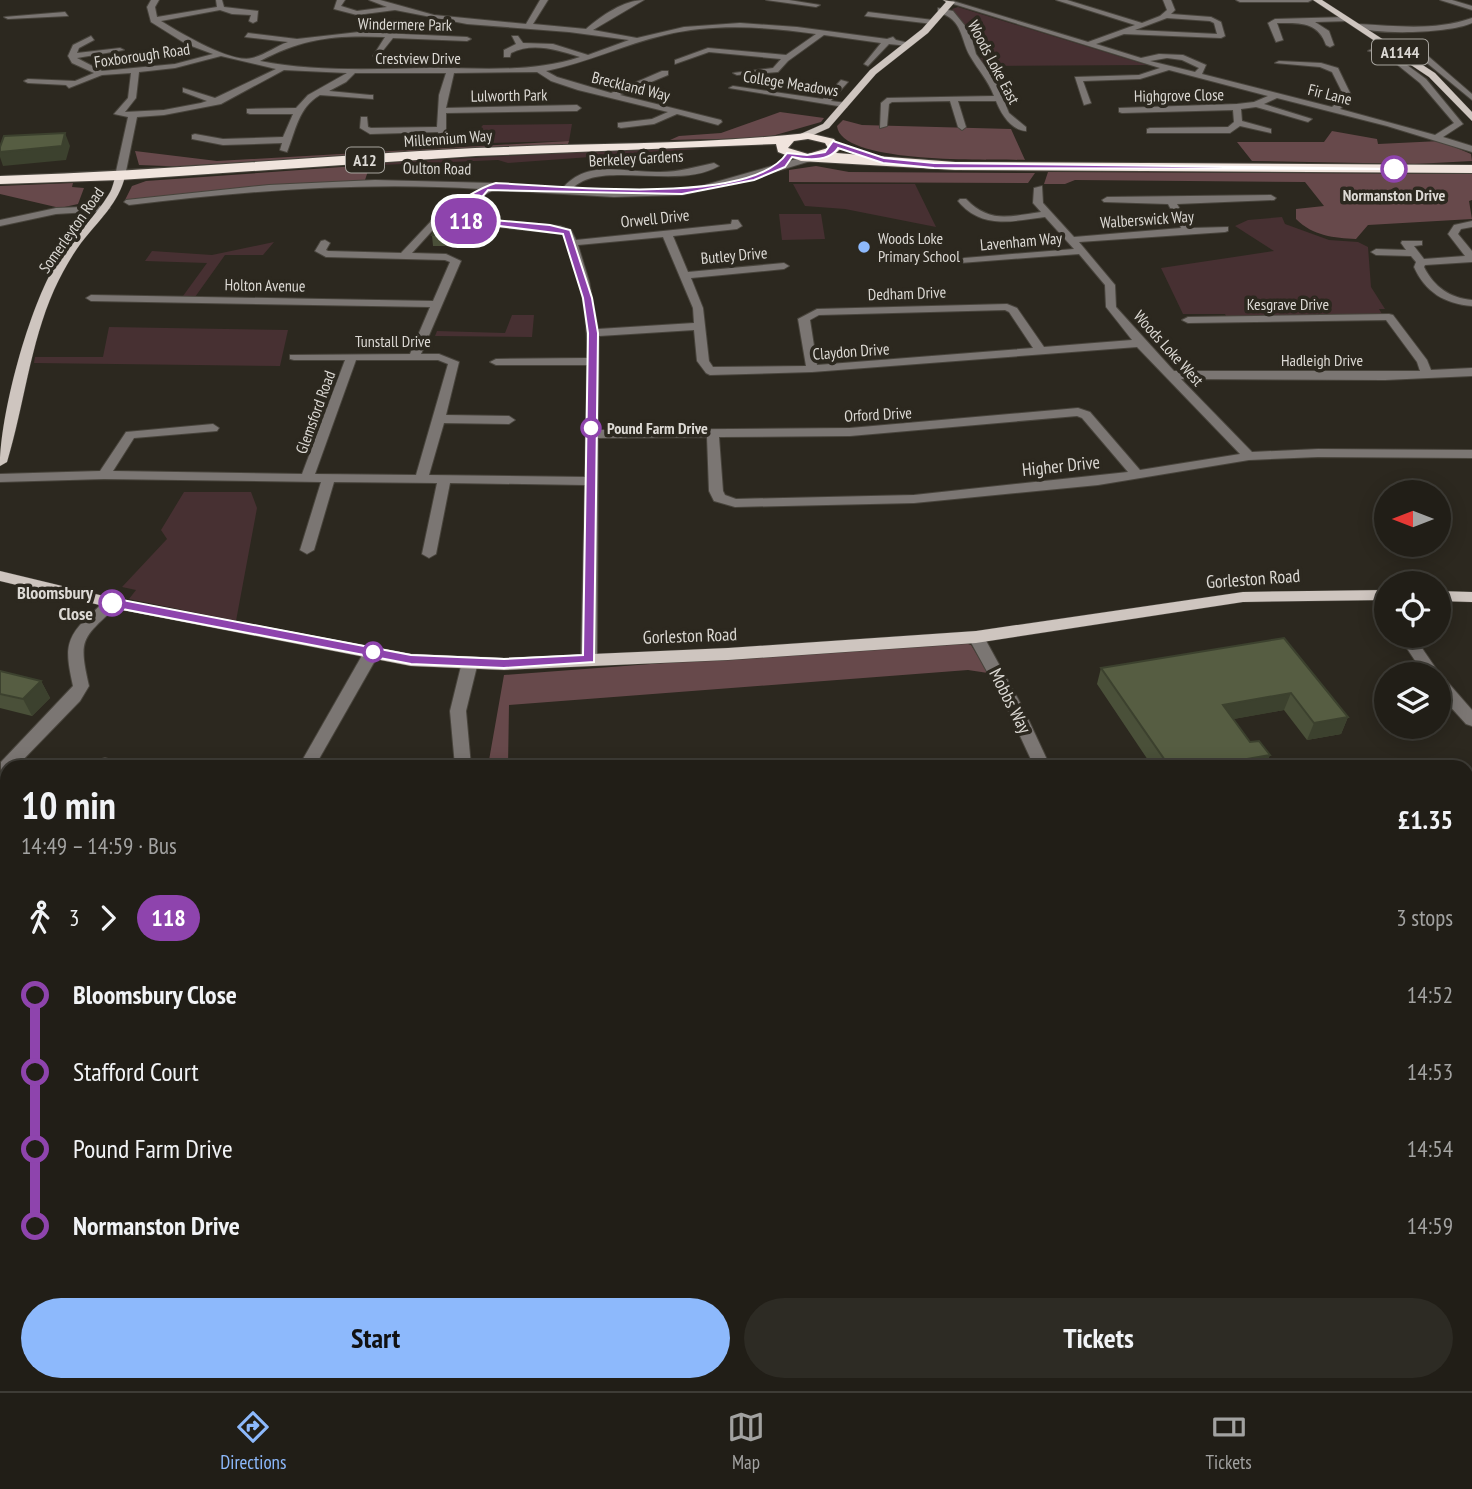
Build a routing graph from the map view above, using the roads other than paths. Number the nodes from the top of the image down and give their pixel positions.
1 (155, 0) edge
2 (341, 0) edge
3 (544, 0) edge
4 (640, 0) edge
5 (770, 0) edge
6 (1060, 0) edge
7 (1167, 0) edge
8 (1240, 0) edge
9 (1308, 0) edge
10 (1317, 0) edge
11 (1444, 0) edge
12 (378, 1) edge
13 (949, 1) edge
14 (1293, 1) edge
15 (818, 2) edge
16 (220, 4) edge
17 (395, 7) junction
18 (4, 8) dead end
19 (1472, 8) edge
20 (941, 10) junction
21 (810, 13) dead end
22 (65, 14) dead end
23 (254, 14) dead end
24 (869, 15) dead end
25 (1166, 16) junction
26 (8, 17) junction
27 (1347, 19) junction
28 (154, 20) junction
29 (805, 20) dead end
30 (1472, 20) edge
31 (1308, 21) junction
32 (933, 22) junction
33 (730, 24) junction
34 (529, 25) junction
35 (1142, 26) junction
36 (1358, 26) junction
37 (4, 27) dead end
38 (685, 28) junction
39 (590, 29) junction
40 (798, 30) junction
41 (1122, 32) junction
42 (821, 33) junction
43 (902, 34) dead end
44 (390, 36) junction
45 (91, 38) dead end
46 (251, 38) dead end
47 (467, 39) dead end
48 (635, 39) junction
49 (1279, 40) dead end
50 (296, 41) junction
51 (889, 42) junction
52 (909, 44) junction
53 (1089, 44) junction
54 (1330, 45) dead end
55 (115, 49) dead end
56 (1372, 51) dead end
57 (367, 52) dead end
58 (504, 53) dead end
59 (221, 54) junction
60 (1396, 54) junction
61 (72, 56) junction
62 (588, 57) junction
63 (785, 57) junction
64 (1277, 59) dead end
65 (1142, 61) junction
66 (250, 62) junction
67 (678, 62) dead end
68 (866, 62) dead end
69 (1405, 65) junction
70 (1417, 65) junction
71 (282, 68) junction
72 (1168, 68) junction
73 (135, 70) junction
74 (539, 70) junction
75 (352, 71) junction
76 (450, 72) junction
77 (101, 73) junction
78 (665, 73) dead end
79 (737, 73) dead end
80 (1196, 76) junction
81 (28, 81) dead end
82 (831, 83) dead end
83 (733, 88) dead end
84 (186, 90) dead end
85 (318, 93) junction
86 (612, 95) junction
87 (1276, 95) junction
88 (370, 97) dead end
89 (953, 98) junction
90 (1000, 98) junction
91 (1472, 98) edge
92 (218, 102) junction
93 (824, 103) junction
94 (1087, 103) dead end
95 (1256, 104) junction
96 (844, 105) junction
97 (1237, 107) junction
98 (577, 108) dead end
99 (1122, 110) dead end
100 (1333, 110) junction
101 (298, 111) junction
102 (441, 111) junction
103 (254, 112) dead end
104 (677, 112) junction
105 (133, 115) junction
106 (1472, 118) edge
107 (1308, 120) dead end
108 (361, 122) dead end
109 (718, 122) dead end
110 (1238, 123) junction
111 (621, 125) dead end
112 (883, 126) dead end
113 (827, 127) junction
114 (962, 127) dead end
115 (442, 129) junction
116 (1023, 129) dead end
117 (1150, 131) dead end
118 (1268, 131) dead end
119 (801, 137) junction
120 (1436, 138) junction
121 (287, 140) junction
122 (451, 140) dead end
123 (198, 141) dead end
124 (832, 142) junction
125 (1472, 147) edge
126 (787, 149) junction
127 (284, 150) dead end
128 (818, 157) junction
129 (883, 160) junction
130 (714, 166) dead end
131 (782, 166) junction
132 (1471, 169) edge
133 (120, 176) junction
134 (0, 180) edge
135 (496, 185) junction
136 (1039, 188) dead end
137 (566, 190) junction
138 (479, 195) junction
139 (675, 196) dead end
140 (1271, 198) dead end
141 (1107, 200) dead end
142 (963, 201) dead end
143 (1173, 201) junction
144 (129, 202) dead end
145 (105, 208) junction
146 (1046, 214) junction
147 (439, 218) junction
148 (736, 222) dead end
149 (0, 223) edge
150 (1472, 225) edge
151 (1224, 229) dead end
152 (667, 233) junction
153 (1183, 233) junction
154 (1072, 240) junction
155 (325, 243) dead end
156 (571, 243) junction
157 (1081, 251) junction
158 (1376, 252) dead end
159 (1418, 252) junction
160 (404, 256) junction
161 (964, 261) dead end
162 (1471, 261) edge
163 (784, 266) dead end
164 (686, 275) junction
165 (91, 298) dead end
166 (1472, 303) edge
167 (438, 304) junction
168 (1188, 320) dead end
169 (700, 326) junction
170 (593, 333) junction
171 (1140, 343) junction
172 (1041, 352) junction
173 (352, 356) junction
174 (294, 357) dead end
175 (414, 357) junction
176 (593, 361) junction
177 (496, 362) dead end
178 (812, 369) junction
179 (1472, 372) edge
180 (1171, 375) junction
181 (1427, 375) junction
182 (440, 419) junction
183 (509, 420) dead end
184 (213, 428) dead end
185 (590, 434) junction
186 (713, 434) junction
187 (1472, 455) edge
188 (1249, 456) junction
189 (0, 462) edge
190 (104, 475) junction
191 (1137, 475) junction
192 (307, 477) junction
193 (0, 478) edge
194 (329, 478) junction
195 (422, 478) junction
196 (444, 479) junction
197 (589, 481) junction
198 (307, 550) dead end
199 (429, 554) dead end
200 (0, 576) edge
201 (1374, 595) edge
202 (1451, 596) edge
203 (1472, 597) edge
204 (112, 603) junction
205 (976, 637) junction
206 (372, 652) junction
207 (589, 659) junction
208 (470, 662) junction
209 (1451, 697) edge
210 (1472, 720) edge
211 (14, 760) edge
212 (310, 760) edge
213 (462, 760) edge
214 (1039, 760) edge

1 - 28 street
2 - 17 street
3 - 34 street
4 - 39 street
5 - 15 street
6 - 35 street
7 - 25 street
8 - 14 street
9 - 14 street
10 - 27 main road, A1144
11 - 19 street
12 - 17 street
13 - 20 main road
13 - 53 street, Fir Lane
15 - 21 street
16 - 23 street
16 - 28 street
17 - 34 street
18 - 26 street
20 - 32 main road
20 - 90 street, Woods Loke East
22 - 26 street
24 - 32 street
25 - 35 street
25 - 41 street
26 - 37 street
27 - 31 street
27 - 36 main road, A1144
28 - 59 street, Crestview Drive
29 - 40 street
30 - 36 street
31 - 49 street
31 - 54 street
32 - 52 main road
33 - 38 street, Crestview Drive
33 - 38 street, Crestview Drive
33 - 40 street, Crestview Drive
34 - 39 street
35 - 41 street
36 - 60 main road, A1144
38 - 48 street, Crestview Drive
39 - 48 street
40 - 42 street, Crestview Drive
41 - 53 street
42 - 51 street, Crestview Drive
42 - 63 street
43 - 51 street
44 - 47 street, Windermere Park
44 - 50 street, Windermere Park
44 - 57 street
45 - 61 street
46 - 50 street
48 - 62 street, Crestview Drive
50 - 66 street, Windermere Park
51 - 52 street, Crestview Drive
51 - 68 street
52 - 96 main road
53 - 65 street, Fir Lane
55 - 61 street
56 - 60 street
58 - 62 street
59 - 66 street, Crestview Drive
59 - 73 street, Foxborough Road
60 - 69 street
60 - 70 main road, A1144
60 - 91 street
61 - 77 street
62 - 74 street, Crestview Drive
63 - 67 street
63 - 79 street
64 - 100 street
65 - 72 street, Fir Lane
65 - 80 street, Fir Lane
66 - 71 street, Crestview Drive
69 - 70 street
69 - 120 street
70 - 106 main road, A1144
71 - 75 street, Crestview Drive
71 - 92 street
72 - 80 street, Fir Lane
72 - 94 street
73 - 77 street, Foxborough Road
73 - 105 street
74 - 76 street, Crestview Drive
74 - 86 street, Breckland Way
75 - 76 street, Crestview Drive
75 - 85 street
76 - 102 street
77 - 81 street, Foxborough Road
78 - 86 street
80 - 87 street, Fir Lane
82 - 93 street
83 - 93 street, College Meadows
84 - 92 street
85 - 88 street
85 - 101 street
86 - 104 street, Breckland Way
87 - 95 street, Highgrove Close
87 - 100 street, Fir Lane
89 - 90 street
89 - 112 street
89 - 114 street
90 - 116 street, Woods Loke East
92 - 105 street
93 - 96 street, College Meadows
95 - 97 street, Highgrove Close
95 - 107 street, Highgrove Close
96 - 113 main road
97 - 99 street, Highgrove Close
97 - 110 street, Highgrove Close
98 - 102 street, Lulworth Park
100 - 120 street, Fir Lane
101 - 103 street
101 - 121 street
102 - 115 street
104 - 109 street, Breckland Way
104 - 111 street
105 - 133 street
108 - 115 street
110 - 117 street, Highgrove Close
110 - 118 street, Highgrove Close
113 - 119 main road
113 - 124 main road
115 - 122 street
119 - 124 highway
119 - 126 highway
120 - 125 street, Fir Lane
121 - 123 street
121 - 127 street
124 - 128 highway
124 - 129 highway
126 - 128 highway, Millennium Way
126 - 131 street
126 - 133 highway, Millennium Way / A12
128 - 129 highway, Millennium Way
128 - 131 street, Oulton Road
129 - 132 highway
130 - 137 street, Berkeley Gardens
131 - 137 street, Oulton Road
133 - 134 highway, Millennium Way / A12
133 - 145 main road, Somerleyton Road
135 - 137 street, Oulton Road
135 - 138 street
135 - 144 street, Oulton Road
136 - 146 street, Woods Loke West
138 - 139 street
138 - 147 street
140 - 143 street
141 - 143 street
142 - 146 street
143 - 153 street
145 - 149 street
145 - 189 main road, Somerleyton Road
146 - 154 street, Woods Loke West
147 - 156 street
147 - 160 street
148 - 152 street, Orwell Drive
150 - 162 street
151 - 153 street, Walberswick Way
152 - 156 street, Orwell Drive
152 - 164 street, Claydon Drive
153 - 154 street, Walberswick Way
154 - 157 street, Woods Loke West
155 - 160 street
156 - 170 street
157 - 161 street, Lavenham Way
157 - 171 street, Woods Loke West
158 - 159 street
159 - 162 street
159 - 166 street
160 - 167 street
163 - 164 street, Butley Drive
164 - 169 street, Claydon Drive
165 - 167 street, Holton Avenue
167 - 175 street
168 - 181 street, Kesgrave Drive
169 - 170 street
169 - 178 street, Claydon Drive
170 - 176 street
171 - 172 street, Claydon Drive
171 - 180 street, Woods Loke West
172 - 178 street, Claydon Drive
172 - 178 street, Dedham Drive
173 - 174 street, Tunstall Drive
173 - 175 street, Tunstall Drive
173 - 192 street, Glemsford Road
175 - 182 street, Tunstall Drive
176 - 177 street
176 - 185 street
179 - 181 street, Hadleigh Drive
180 - 181 street, Hadleigh Drive
180 - 188 street, Woods Loke West
182 - 183 street
182 - 195 street, Tunstall Drive
184 - 190 street
185 - 186 street, Orford Drive
185 - 197 street
186 - 191 street, Orford Drive
186 - 191 street, Higher Drive
187 - 188 street, Higher Drive
188 - 191 street, Higher Drive
190 - 192 street
190 - 193 street
192 - 194 street
194 - 195 street
194 - 198 street
195 - 196 street
196 - 197 street
196 - 199 street
197 - 207 street
200 - 204 main road, Gorleston Road
201 - 205 main road, Gorleston Road
202 - 203 main road
204 - 206 main road, Gorleston Road
204 - 211 street
205 - 207 main road, Gorleston Road
205 - 214 street, Mobbs Way
206 - 208 main road, Gorleston Road
206 - 212 street
207 - 208 main road, Gorleston Road
208 - 213 street
209 - 210 street

